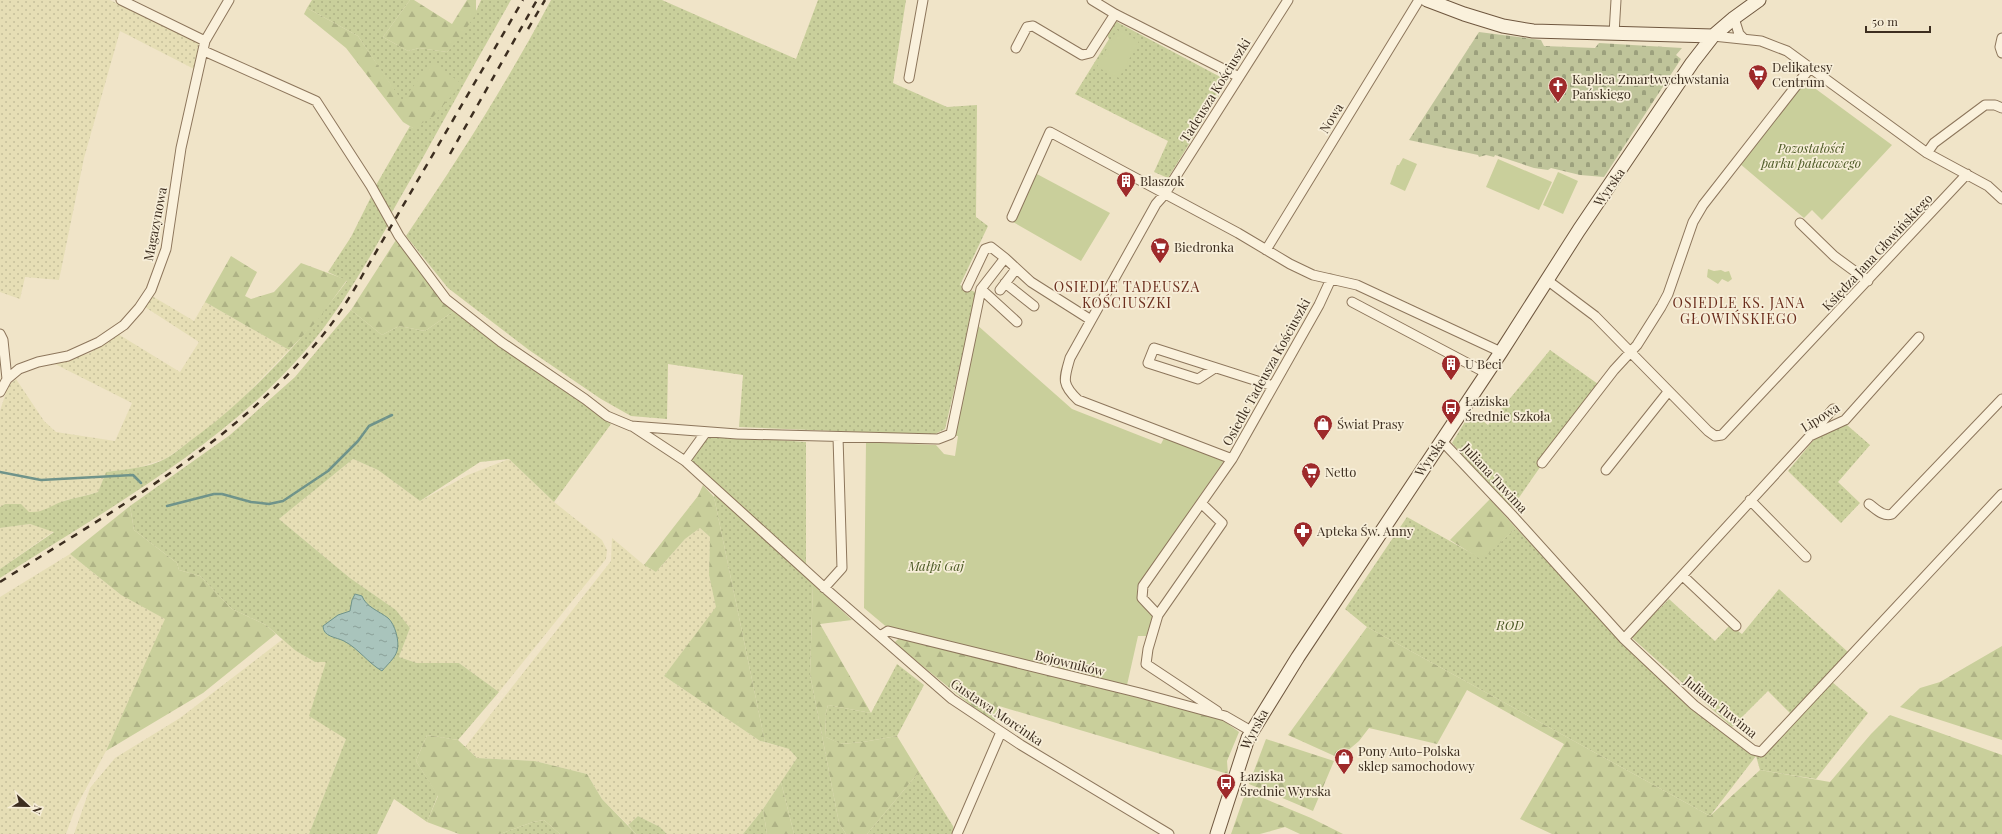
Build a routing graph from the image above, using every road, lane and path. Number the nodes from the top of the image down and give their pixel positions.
1 (121, 0) edge
2 (229, 0) edge
3 (923, 0) edge
4 (1288, 0) edge
5 (1419, 0) edge
6 (1427, 0) edge
7 (1616, 0) edge
8 (1759, 0) edge
9 (1097, 1) edge
10 (1115, 14) junction
11 (1734, 18) junction
12 (1614, 34) junction
13 (1640, 34) junction
14 (1713, 36) junction
15 (2002, 38) edge
16 (1744, 39) junction
17 (204, 46) junction
18 (1016, 48) dead end
19 (2002, 53) edge
20 (1698, 56) junction
21 (1810, 68) junction
22 (1239, 77) junction
23 (909, 78) dead end
24 (2002, 108) edge
25 (1927, 153) junction
26 (1967, 174) junction
27 (1164, 195) junction
28 (2002, 199) edge
29 (1012, 217) dead end
30 (1800, 223) dead end
31 (1266, 250) junction
32 (1005, 258) junction
33 (1016, 269) junction
34 (1331, 279) junction
35 (1547, 280) junction
36 (1868, 281) junction
37 (967, 287) dead end
38 (981, 289) junction
39 (1352, 302) dead end
40 (1034, 306) dead end
41 (1092, 320) junction
42 (1017, 322) dead end
43 (0, 334) edge
44 (1919, 337) dead end
45 (1500, 352) junction
46 (1629, 352) junction
47 (1215, 368) junction
48 (1486, 373) junction
49 (7, 379) junction
50 (1273, 386) junction
51 (0, 392) edge
52 (1668, 392) junction
53 (2002, 399) edge
54 (1833, 410) dead end
55 (631, 426) junction
56 (706, 432) junction
57 (1810, 436) junction
58 (838, 437) junction
59 (1441, 440) junction
60 (1232, 459) junction
61 (685, 461) junction
62 (1542, 463) dead end
63 (1606, 470) dead end
64 (2002, 494) edge
65 (1750, 500) junction
66 (1201, 503) junction
67 (1869, 504) dead end
68 (1806, 557) dead end
69 (1684, 576) junction
70 (826, 589) junction
71 (1158, 615) junction
72 (1736, 626) dead end
73 (880, 636) junction
74 (1624, 639) junction
75 (1225, 716) junction
76 (1251, 731) junction
77 (1001, 732) junction
78 (957, 834) edge
79 (1169, 834) edge
80 (1217, 834) edge

1 - 17 street
2 - 17 street, Magazynowa
3 - 23 street
4 - 22 street, Tadeusza Kościuszki
5 - 31 street, Nowa
6 - 12 street
7 - 12 street
8 - 11 street, Wyrska
9 - 10 street
10 - 18 street
10 - 22 street
11 - 14 street, Wyrska
11 - 16 street
12 - 13 street
13 - 14 street
13 - 20 street
14 - 16 street
14 - 20 street, Wyrska
15 - 19 street
16 - 21 street
17 - 49 street, Magazynowa
17 - 55 street
20 - 35 street, Wyrska
21 - 25 street
21 - 46 street
22 - 27 street, Tadeusza Kościuszki
24 - 25 street
25 - 26 street
26 - 28 street
26 - 36 street, Księdza Jana Głowińskiego
27 - 29 street
27 - 31 street
27 - 41 street, Osiedle Tadeusza Kościuszki
30 - 36 street
31 - 34 street
32 - 33 street
32 - 37 street
32 - 38 street
33 - 40 street
33 - 41 street
34 - 45 street
34 - 50 street, Osiedle Tadeusza Kościuszki
35 - 45 street, Wyrska
35 - 46 street, Księdza Jana Głowińskiego
36 - 52 street, Księdza Jana Głowińskiego
38 - 42 street
38 - 58 street
39 - 48 street
41 - 60 street, Osiedle Tadeusza Kościuszki
43 - 49 street
44 - 57 street, Lipowa
45 - 48 street, Wyrska
46 - 52 street, Księdza Jana Głowińskiego
46 - 62 street
47 - 47 street
47 - 50 street
48 - 59 street, Wyrska
49 - 51 street, Magazynowa
50 - 60 street, Osiedle Tadeusza Kościuszki
52 - 63 street
53 - 67 street
54 - 57 street
55 - 56 street
55 - 61 street, Gustawa Morcinka
56 - 58 street
56 - 61 street
57 - 65 street, Lipowa
58 - 70 street
59 - 74 street, Juliana Tuwima
59 - 76 street, Wyrska
60 - 66 street
61 - 70 street, Gustawa Morcinka
64 - 74 street, Juliana Tuwima
65 - 68 street
65 - 69 street, Lipowa
66 - 71 street
66 - 71 street
69 - 72 street
69 - 74 street, Lipowa
70 - 73 street, Gustawa Morcinka
71 - 75 street
73 - 75 street, Bojowników
73 - 77 street, Gustawa Morcinka
75 - 76 street, Bojowników
76 - 80 street, Wyrska
77 - 78 street
77 - 79 street, Gustawa Morcinka

